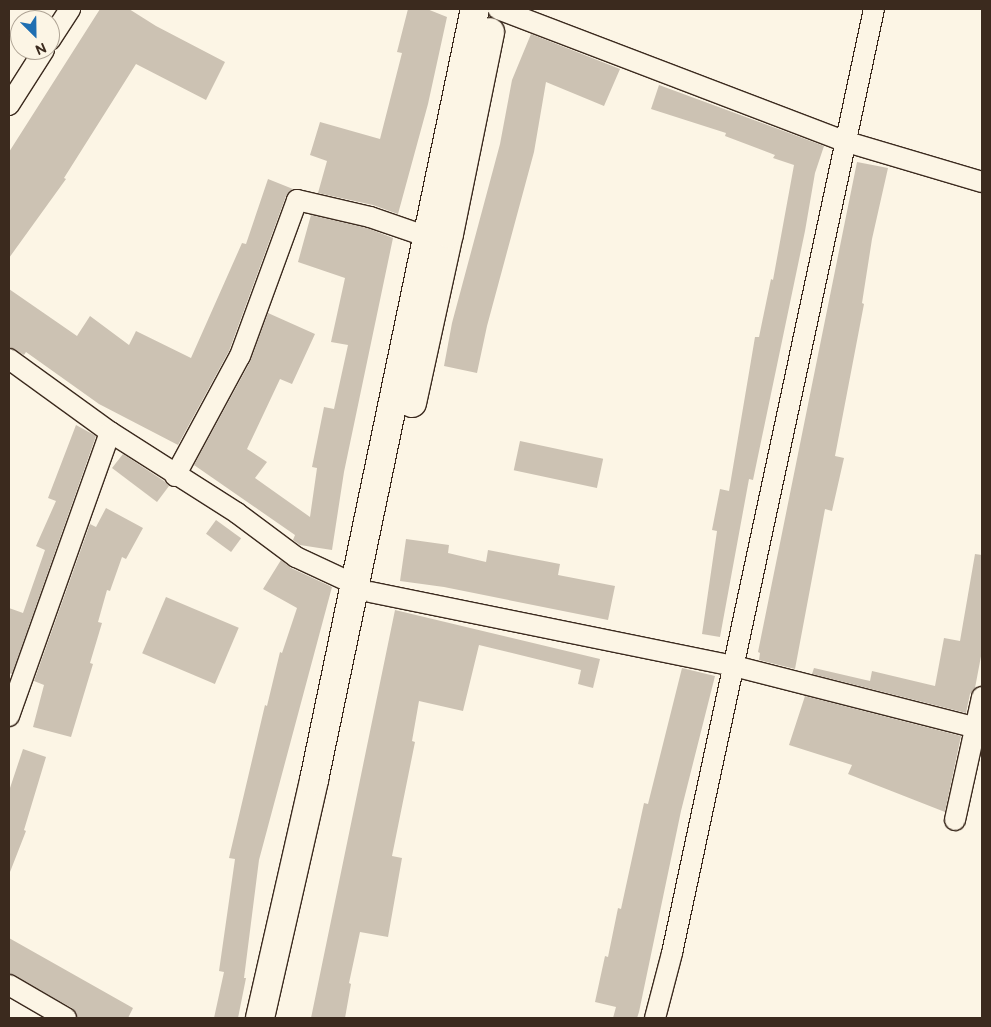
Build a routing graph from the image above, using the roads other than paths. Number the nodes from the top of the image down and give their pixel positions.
1 (70, 9) edge
2 (475, 9) edge
3 (496, 9) edge
4 (874, 9) edge
5 (60, 24) edge
6 (38, 60) edge
7 (9, 105) edge
8 (847, 142) junction
9 (982, 182) edge
10 (428, 237) junction
11 (9, 359) edge
12 (110, 432) junction
13 (175, 476) junction
14 (362, 588) junction
15 (734, 666) junction
16 (982, 696) edge
17 (9, 716) edge
18 (979, 728) edge
19 (955, 820) dead end
20 (9, 985) edge
21 (66, 1018) edge
22 (260, 1018) edge
23 (280, 1018) edge
24 (655, 1018) edge

1 - 5 street
2 - 10 main road
3 - 8 street
3 - 14 main road
4 - 8 street
6 - 7 street
8 - 9 street
8 - 15 street
10 - 13 street
10 - 14 main road
11 - 12 street
12 - 13 street
12 - 17 street
13 - 14 street
14 - 15 street
14 - 22 main road
14 - 23 main road
15 - 18 street
15 - 24 street
16 - 18 street
18 - 19 street
20 - 21 street

